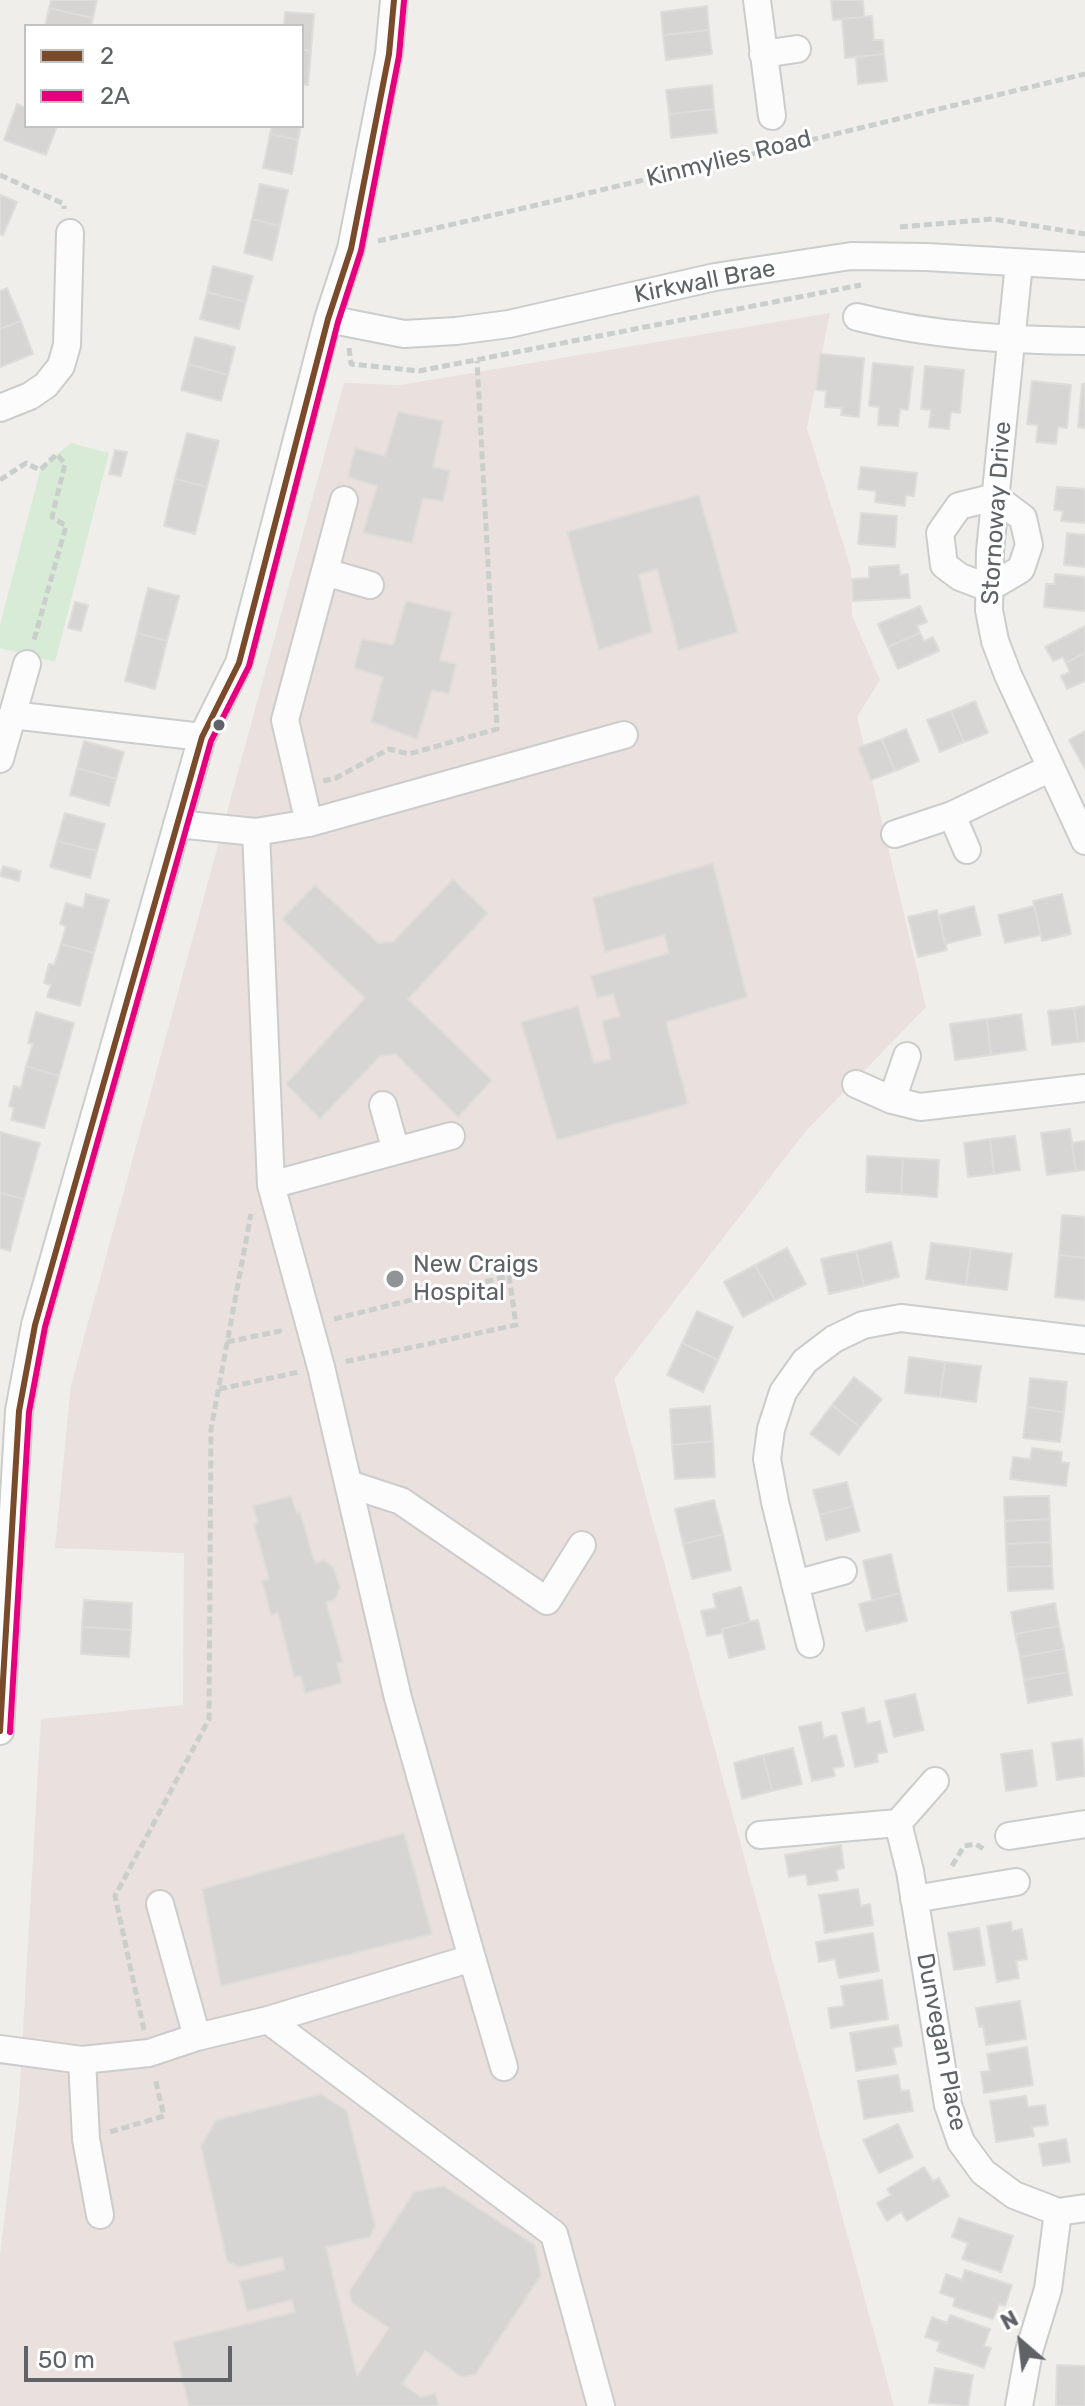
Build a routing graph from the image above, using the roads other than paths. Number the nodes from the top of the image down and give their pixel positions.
1 (394, 0) edge
2 (757, 0) edge
3 (797, 49) dead end
4 (763, 54) junction
5 (772, 116) dead end
6 (70, 233) road end
7 (1019, 263) junction
8 (1085, 266) edge
9 (857, 317) dead end
10 (337, 321) junction
11 (1012, 340) junction
12 (1085, 341) edge
13 (0, 408) edge
14 (995, 497) junction
15 (344, 500) dead end
16 (325, 572) junction
17 (370, 585) dead end
18 (989, 588) junction
19 (27, 664) road end
20 (12, 715) junction
21 (624, 735) dead end
22 (202, 737) junction
23 (0, 759) edge
24 (1051, 768) junction
25 (952, 815) junction
26 (309, 823) junction
27 (177, 824) junction
28 (256, 832) junction
29 (895, 834) dead end
30 (1084, 837) edge
31 (967, 850) dead end
32 (907, 1056) dead end
33 (856, 1084) dead end
34 (1085, 1088) edge
35 (892, 1100) junction
36 (383, 1105) dead end
37 (451, 1136) dead end
38 (396, 1151) junction
39 (271, 1185) junction
40 (1085, 1340) edge
41 (349, 1484) junction
42 (582, 1545) dead end
43 (843, 1571) dead end
44 (795, 1584) junction
45 (810, 1644) dead end
46 (1, 1701) edge
47 (0, 1731) edge
48 (935, 1781) dead end
49 (898, 1823) junction
50 (1085, 1824) edge
51 (760, 1835) dead end
52 (1009, 1836) dead end
53 (1016, 1882) dead end
54 (914, 1899) junction
55 (160, 1904) dead end
56 (472, 1958) junction
57 (268, 2020) junction
58 (197, 2037) junction
59 (0, 2049) edge
60 (82, 2060) junction
61 (504, 2067) dead end
62 (1085, 2208) edge
63 (1058, 2212) junction
64 (100, 2215) dead end
65 (601, 2406) edge
66 (1019, 2406) edge

1 - 10 street
2 - 4 street
3 - 4 street
4 - 5 street
6 - 13 street
7 - 8 street, Kirkwall Brae
7 - 10 street, Kirkwall Brae
7 - 11 street, Stornoway Drive
9 - 11 street
10 - 22 street
11 - 12 street
11 - 14 street, Stornoway Drive
14 - 18 street, Stornoway Drive
14 - 18 street
14 - 18 street
15 - 16 street
16 - 17 street
16 - 26 street
18 - 24 street, Stornoway Drive
19 - 20 street
20 - 22 street
20 - 23 street
21 - 26 street
22 - 27 street
24 - 25 street
24 - 30 street, Stornoway Drive
25 - 29 street
25 - 31 street
26 - 28 street
27 - 28 street
27 - 46 street
28 - 39 street
32 - 35 street
33 - 35 street
34 - 35 street
36 - 38 street
37 - 38 street
38 - 39 street
39 - 41 street
40 - 44 street
41 - 42 street
41 - 56 street
43 - 44 street
44 - 45 street
46 - 47 street
48 - 49 street
49 - 51 street
49 - 54 street, Dunvegan Place
50 - 52 street
53 - 54 street
54 - 63 street, Dunvegan Place
55 - 58 street
56 - 57 street
56 - 61 street
57 - 58 street
57 - 65 street
58 - 60 street
59 - 60 street
60 - 64 street
62 - 63 street, Dunvegan Place
63 - 66 street

